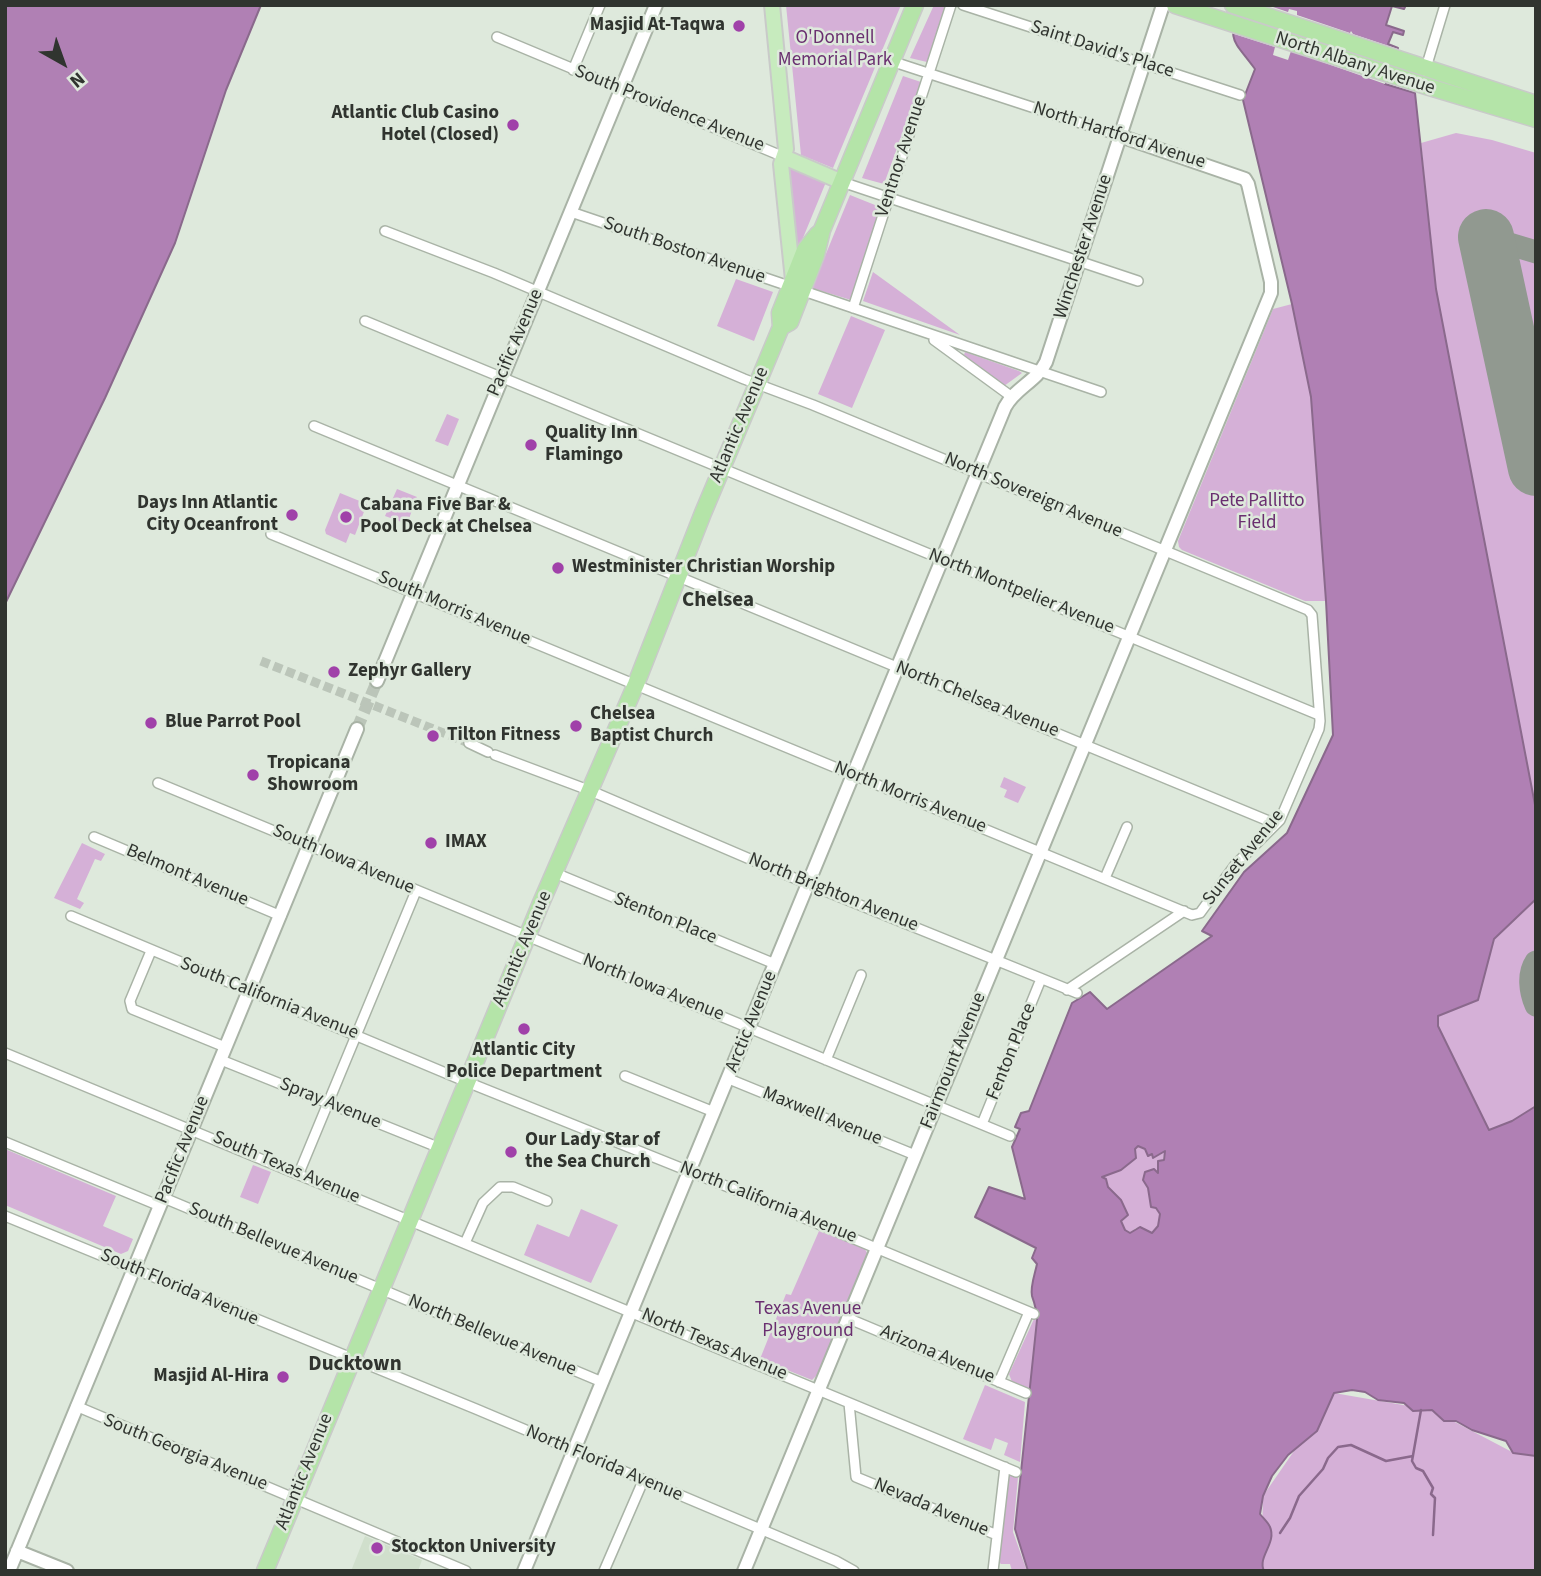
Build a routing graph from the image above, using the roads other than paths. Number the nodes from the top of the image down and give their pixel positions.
1 (656, 5) edge
2 (772, 5) edge
3 (915, 5) edge
4 (951, 5) edge
5 (963, 5) edge
6 (1163, 5) edge
7 (1175, 5) edge
8 (1445, 5) edge
9 (596, 6) edge
10 (1236, 6) edge
11 (497, 37) dead end
12 (891, 61) junction
13 (1144, 64) junction
14 (1426, 68) junction
15 (573, 70) junction
16 (929, 74) junction
17 (1426, 86) junction
18 (621, 90) junction
19 (1240, 95) dead end
20 (1536, 104) edge
21 (1536, 119) edge
22 (1120, 136) junction
23 (784, 157) junction
24 (842, 182) junction
25 (888, 199) junction
26 (571, 212) junction
27 (385, 231) dead end
28 (1080, 261) junction
29 (1138, 281) dead end
30 (796, 287) junction
31 (538, 292) junction
32 (853, 308) junction
33 (365, 321) dead end
34 (927, 335) junction
35 (1040, 372) junction
36 (502, 377) junction
37 (758, 383) junction
38 (1101, 392) dead end
39 (1012, 397) junction
40 (314, 426) dead end
41 (723, 468) junction
42 (978, 473) junction
43 (458, 486) junction
44 (271, 534) dead end
45 (1165, 551) junction
46 (942, 559) junction
47 (678, 577) junction
48 (413, 594) junction
49 (1308, 610) joint
50 (1129, 637) junction
51 (898, 667) junction
52 (377, 681) tunnel mouth
53 (636, 684) junction
54 (1319, 715) junction
55 (357, 729) tunnel mouth
56 (469, 743) tunnel mouth
57 (1085, 744) junction
58 (854, 775) junction
59 (158, 783) dead end
60 (591, 791) junction
61 (1276, 824) junction
62 (1127, 827) dead end
63 (94, 837) dead end
64 (309, 847) junction
65 (1041, 851) junction
66 (555, 873) junction
67 (1105, 878) junction
68 (808, 884) junction
69 (416, 891) junction
70 (1184, 911) junction
71 (71, 916) dead end
72 (281, 916) junction
73 (528, 936) junction
74 (151, 951) junction
75 (996, 960) junction
76 (775, 964) junction
77 (861, 975) dead end
78 (1041, 979) junction
79 (250, 990) junction
80 (1072, 991) joint
81 (750, 1028) junction
82 (356, 1034) junction
83 (5, 1053) edge
84 (223, 1054) junction
85 (826, 1060) junction
86 (625, 1076) dead end
87 (729, 1079) junction
88 (467, 1082) junction
89 (328, 1103) junction
90 (937, 1105) junction
91 (714, 1112) junction
92 (982, 1124) junction
93 (192, 1129) junction
94 (1010, 1136) dead end
95 (5, 1142) edge
96 (440, 1148) junction
97 (915, 1155) junction
98 (690, 1171) junction
99 (299, 1173) junction
100 (547, 1201) dead end
101 (162, 1202) junction
102 (5, 1216) edge
103 (410, 1220) junction
104 (465, 1243) junction
105 (876, 1248) junction
106 (135, 1269) junction
107 (381, 1289) junction
108 (632, 1311) junction
109 (847, 1318) junction
110 (353, 1360) junction
111 (602, 1382) junction
112 (999, 1382) junction
113 (818, 1390) junction
114 (1026, 1393) dead end
115 (849, 1403) junction
116 (76, 1406) junction
117 (573, 1451) junction
118 (1005, 1467) junction
119 (1016, 1472) dead end
120 (643, 1480) junction
121 (295, 1497) junction
122 (760, 1530) junction
123 (997, 1535) junction
124 (11, 1548) edge
125 (9, 1571) edge
126 (67, 1571) edge
127 (265, 1571) edge
128 (466, 1571) edge
129 (524, 1571) edge
130 (604, 1571) edge
131 (744, 1571) edge
132 (854, 1571) edge
133 (993, 1571) edge

1 - 18 street, Pacific Avenue
2 - 23 main road, Atlantic Avenue
3 - 12 highway
4 - 16 street, Ventnor Avenue
5 - 13 street, Saint David's Place
6 - 13 street, Winchester Avenue
7 - 17 highway, North Albany Avenue
8 - 14 street
9 - 15 street
10 - 14 highway, North Albany Avenue
11 - 15 street, South Providence Avenue
12 - 16 street, North Hartford Avenue
12 - 24 highway
13 - 19 street, Saint David's Place
13 - 22 street, Winchester Avenue
14 - 17 street
14 - 20 highway, North Albany Avenue
15 - 18 street, South Providence Avenue
16 - 22 street, North Hartford Avenue
16 - 25 street, Ventnor Avenue
17 - 21 highway, North Albany Avenue
18 - 23 street, South Providence Avenue
18 - 26 street, Pacific Avenue
22 - 28 street, Winchester Avenue
22 - 45 street, North Hartford Avenue
23 - 24 main road, South Providence Avenue
23 - 30 main road, Atlantic Avenue
24 - 25 street
24 - 30 highway
25 - 28 street
25 - 32 street, Ventnor Avenue
26 - 30 street, South Boston Avenue
26 - 31 street, Pacific Avenue
27 - 31 street, North Sovereign Avenue
28 - 29 street
28 - 35 street, Winchester Avenue
30 - 32 street, South Boston Avenue
30 - 37 highway, Atlantic Avenue
31 - 36 street, Pacific Avenue
31 - 37 street, North Sovereign Avenue
32 - 34 street, South Boston Avenue
33 - 36 street, North Montpelier Avenue
34 - 35 street
34 - 39 street
35 - 38 street
35 - 39 street, Winchester Avenue
36 - 41 street, North Montpelier Avenue
36 - 43 street, Pacific Avenue
37 - 41 highway, Atlantic Avenue
37 - 42 street, North Sovereign Avenue
39 - 42 street, Winchester Avenue
40 - 43 street, North Chelsea Avenue
41 - 46 street, North Montpelier Avenue
41 - 47 highway, Atlantic Avenue
42 - 45 street, North Sovereign Avenue
42 - 46 street, Arctic Avenue
43 - 47 street, North Chelsea Avenue
43 - 48 street, Pacific Avenue
44 - 48 street, South Morris Avenue
45 - 49 street, North Sovereign Avenue
45 - 50 street, Fairmount Avenue
46 - 50 street, North Montpelier Avenue
46 - 51 street, Arctic Avenue
47 - 51 street, North Chelsea Avenue
47 - 53 highway, Atlantic Avenue
48 - 52 street, Pacific Avenue
48 - 53 street, South Morris Avenue
49 - 54 street, Sunset Avenue
50 - 54 street, North Montpelier Avenue
50 - 57 street, Fairmount Avenue
51 - 57 street, North Chelsea Avenue
51 - 58 street, Arctic Avenue
53 - 58 street, North Morris Avenue
53 - 60 highway, Atlantic Avenue
54 - 61 street, Sunset Avenue
55 - 64 street, Pacific Avenue
56 - 60 street, North Brighton Avenue
57 - 61 street, North Chelsea Avenue
57 - 65 street, Fairmount Avenue
58 - 65 street, North Morris Avenue
58 - 68 street, Arctic Avenue
59 - 64 street, South Iowa Avenue
60 - 66 highway, Atlantic Avenue
60 - 68 street, North Brighton Avenue
61 - 70 street, Sunset Avenue
62 - 67 street
63 - 72 street, Belmont Avenue
64 - 69 street, South Iowa Avenue
64 - 72 street, Pacific Avenue
65 - 67 street, North Morris Avenue
65 - 75 street, Fairmount Avenue
66 - 73 highway, Atlantic Avenue
66 - 76 street, Stenton Place
67 - 70 street, North Morris Avenue
68 - 75 street, North Brighton Avenue
68 - 76 street, Arctic Avenue
69 - 73 street, South Iowa Avenue
69 - 82 street
70 - 80 street, Sunset Avenue
71 - 74 street, South California Avenue
72 - 79 street, Pacific Avenue
73 - 81 street, North Iowa Avenue
73 - 88 highway, Atlantic Avenue
74 - 79 street, South California Avenue
74 - 84 street, Spray Avenue
75 - 78 street, North Brighton Avenue
75 - 90 street, Fairmount Avenue
76 - 81 street, Arctic Avenue
77 - 85 street
78 - 80 street, North Brighton Avenue
78 - 92 street, Fenton Place
79 - 82 street, South California Avenue
79 - 84 street, Pacific Avenue
81 - 85 street, North Iowa Avenue
81 - 87 street, Arctic Avenue
82 - 88 street, South California Avenue
82 - 89 street
83 - 93 street, South Texas Avenue
84 - 89 street, Spray Avenue
84 - 93 street, Pacific Avenue
85 - 90 street, North Iowa Avenue
86 - 91 street
87 - 91 street, Arctic Avenue
87 - 97 street, Maxwell Avenue
88 - 96 highway, Atlantic Avenue
88 - 98 street, North California Avenue
89 - 96 street, Spray Avenue
89 - 99 street
90 - 92 street, North Iowa Avenue
90 - 97 street, Fairmount Avenue
91 - 98 street, Arctic Avenue
92 - 94 street, North Iowa Avenue
93 - 99 street, South Texas Avenue
93 - 101 street, Pacific Avenue
95 - 101 street, South Bellevue Avenue
96 - 103 highway, Atlantic Avenue
97 - 105 street, Fairmount Avenue
98 - 105 street, North California Avenue
98 - 108 street, Arctic Avenue
99 - 103 street, South Texas Avenue
100 - 104 street
101 - 106 street, Pacific Avenue
101 - 107 street, South Bellevue Avenue
102 - 106 street, South Florida Avenue
103 - 104 street, North Texas Avenue
103 - 107 highway, Atlantic Avenue
104 - 108 street, North Texas Avenue
105 - 109 street, Fairmount Avenue
105 - 112 street, North California Avenue
106 - 110 street, South Florida Avenue
106 - 116 street, Pacific Avenue
107 - 110 highway, Atlantic Avenue
107 - 111 street, North Bellevue Avenue
108 - 111 street, Arctic Avenue
108 - 113 street, North Texas Avenue
109 - 112 street, Arizona Avenue
109 - 113 street, Fairmount Avenue
110 - 117 street, North Florida Avenue
110 - 121 highway, Atlantic Avenue
111 - 117 street, Arctic Avenue
112 - 114 street, Arizona Avenue
113 - 115 street, North Texas Avenue
113 - 122 street, Fairmount Avenue
115 - 118 street, North Texas Avenue
115 - 123 street, Nevada Avenue
116 - 121 street, South Georgia Avenue
116 - 124 street, Pacific Avenue
117 - 120 street, North Florida Avenue
117 - 129 street, Arctic Avenue
118 - 119 street, North Texas Avenue
118 - 123 street
120 - 122 street, North Florida Avenue
120 - 130 street
121 - 127 highway, Atlantic Avenue
121 - 128 street, South Georgia Avenue
122 - 131 street, Fairmount Avenue
122 - 132 street, North Florida Avenue
123 - 133 street
124 - 125 street, Pacific Avenue
124 - 126 street

